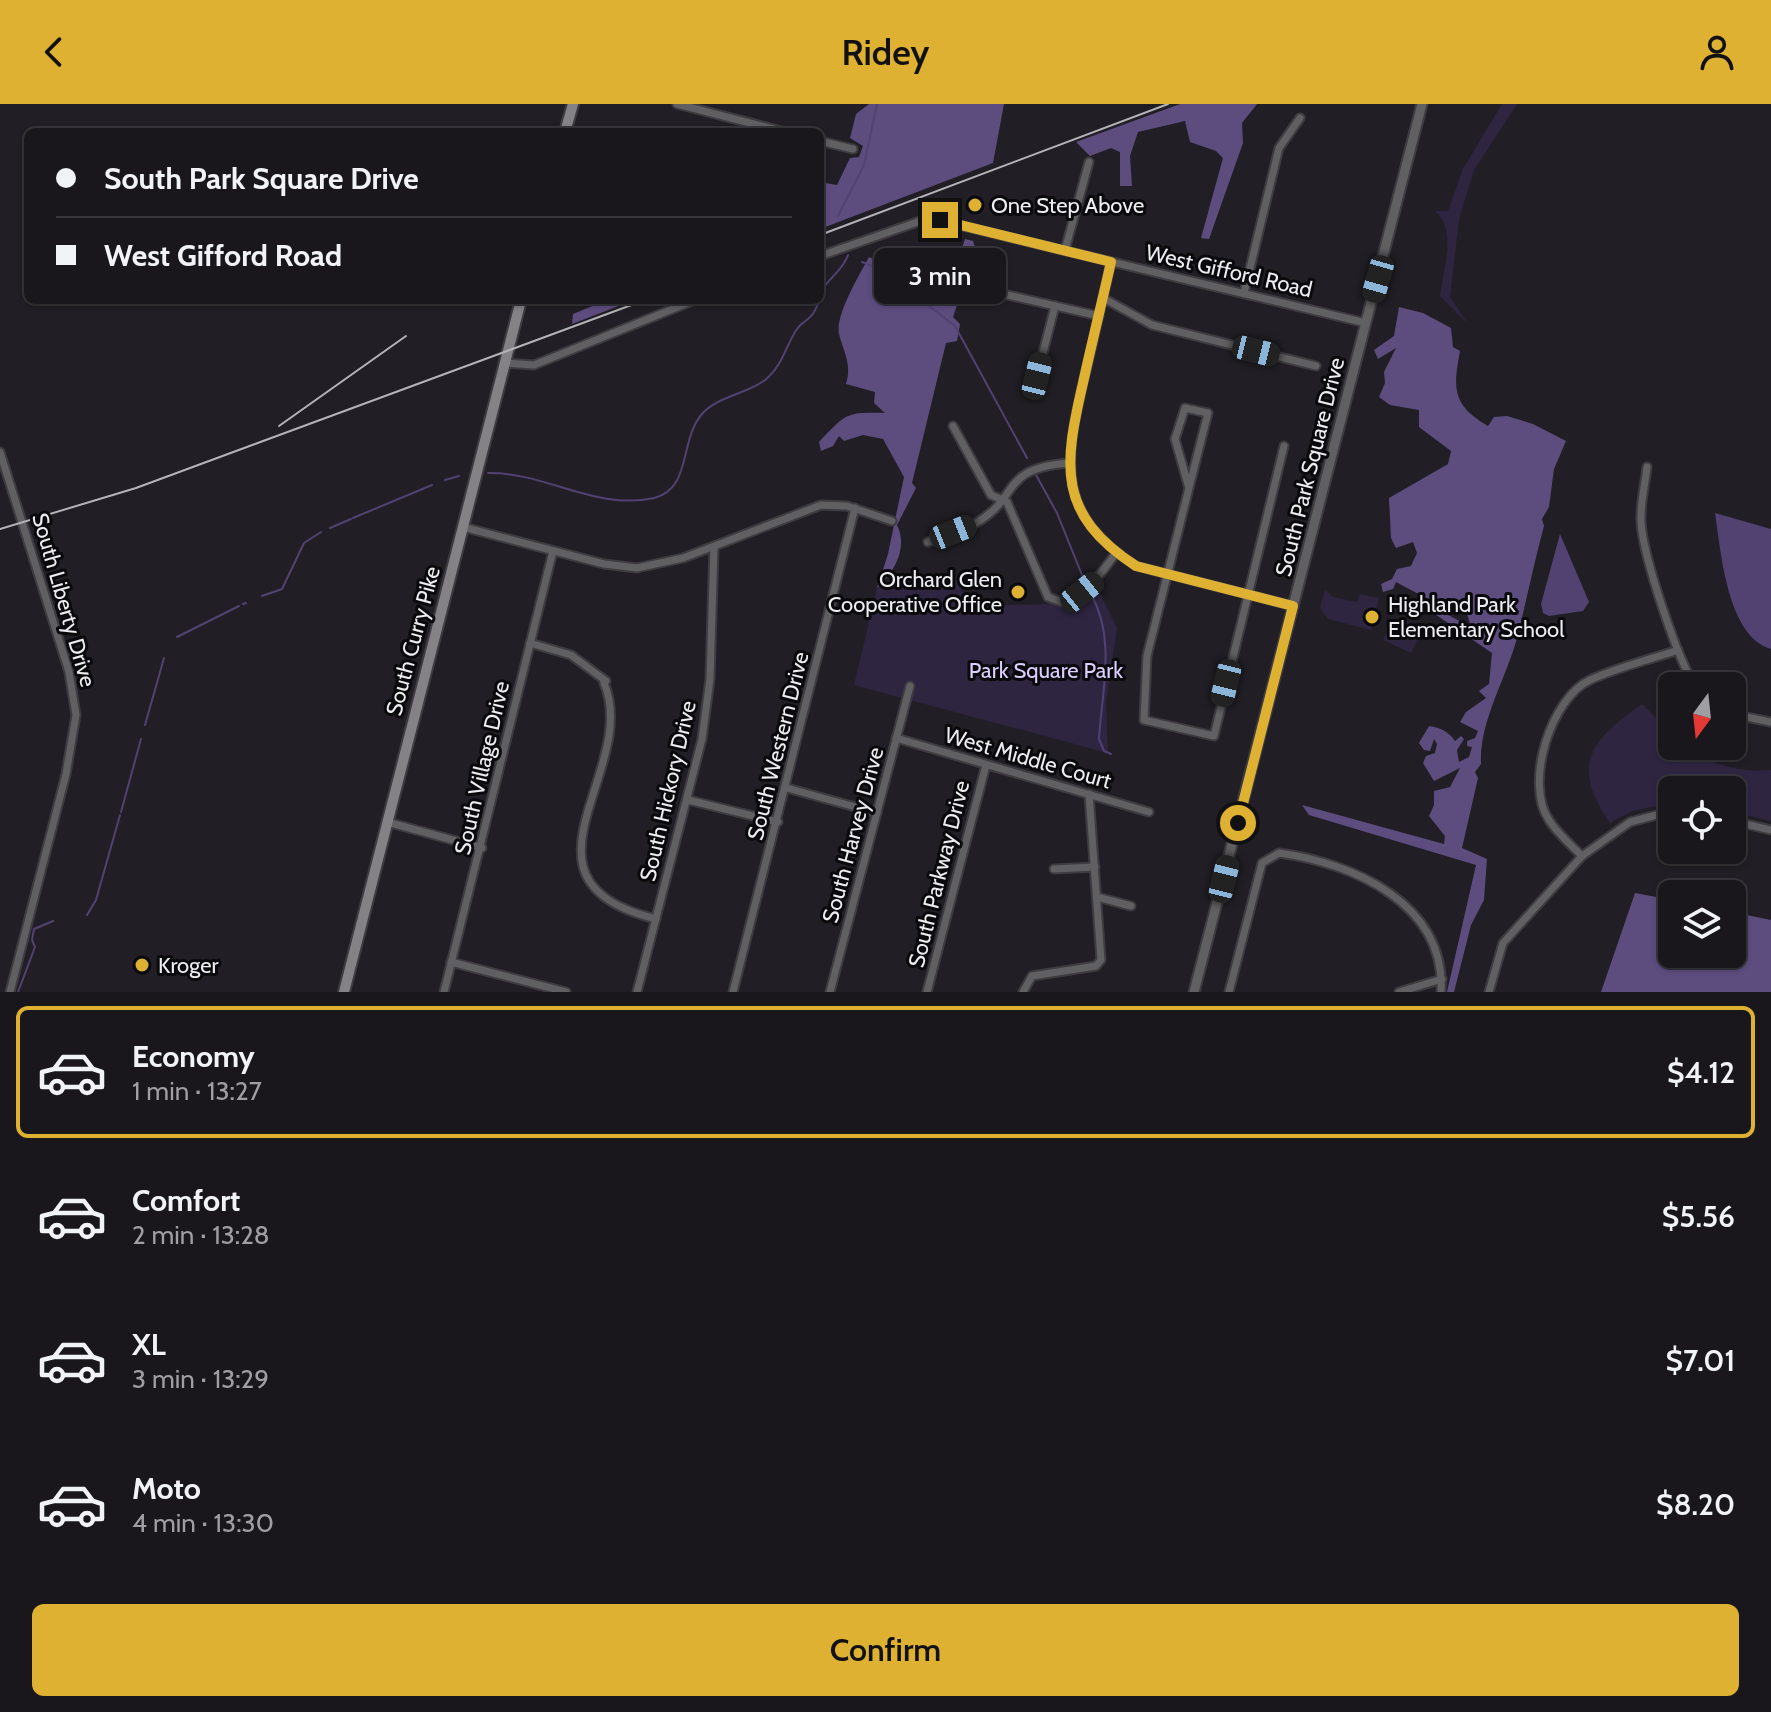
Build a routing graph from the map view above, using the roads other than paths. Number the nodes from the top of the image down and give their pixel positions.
1 (573, 104) edge
2 (677, 104) edge
3 (1422, 104) edge
4 (1300, 118) dead end
5 (566, 128) edge
6 (770, 128) edge
7 (824, 142) edge
8 (853, 149) dead end
9 (1089, 162) dead end
10 (1065, 250) junction
11 (824, 255) edge
12 (1111, 262) junction
13 (977, 288) dead end
14 (1244, 293) junction
15 (1103, 298) junction
16 (520, 304) edge
17 (685, 304) edge
18 (1055, 306) junction
19 (1099, 316) junction
20 (1366, 323) junction
21 (506, 363) junction
22 (1316, 366) dead end
23 (1037, 376) dead end
24 (953, 426) dead end
25 (1284, 446) dead end
26 (0, 452) edge
27 (1068, 463) junction
28 (1647, 467) dead end
29 (1189, 488) junction
30 (1001, 500) junction
31 (855, 508) junction
32 (892, 521) dead end
33 (463, 527) junction
34 (928, 542) dead end
35 (714, 547) junction
36 (553, 551) junction
37 (1116, 553) junction
38 (1167, 576) junction
39 (1247, 594) junction
40 (1293, 606) junction
41 (530, 643) junction
42 (1678, 650) junction
43 (1688, 672) edge
44 (910, 686) dead end
45 (1746, 717) edge
46 (1771, 722) edge
47 (896, 738) junction
48 (986, 765) junction
49 (787, 788) junction
50 (1089, 794) junction
51 (688, 800) junction
52 (1149, 812) dead end
53 (877, 813) junction
54 (1658, 815) edge
55 (387, 822) junction
56 (778, 822) junction
57 (1746, 824) edge
58 (1771, 830) edge
59 (482, 848) junction
60 (1582, 856) junction
61 (1095, 867) junction
62 (1054, 869) dead end
63 (1097, 897) junction
64 (1131, 906) dead end
65 (656, 919) junction
66 (451, 962) junction
67 (1442, 979) junction
68 (10, 992) edge
69 (344, 992) edge
70 (444, 992) edge
71 (566, 992) edge
72 (637, 992) edge
73 (733, 992) edge
74 (830, 992) edge
75 (927, 992) edge
76 (1023, 992) edge
77 (1194, 992) edge
78 (1229, 992) edge
79 (1399, 992) edge
80 (1441, 992) edge
81 (1489, 992) edge

1 - 5 main road
2 - 6 street
3 - 20 street
4 - 14 street
7 - 8 street
9 - 10 street
10 - 11 street, West Gifford Road
10 - 12 street, West Gifford Road
12 - 14 street, West Gifford Road
12 - 15 street
13 - 18 street
14 - 20 street, West Gifford Road
15 - 19 street
15 - 22 street
16 - 21 main road, South Curry Pike
17 - 21 street
18 - 19 street
18 - 23 street
19 - 27 street
20 - 40 street, South Park Square Drive
21 - 33 main road, South Curry Pike
24 - 30 street
25 - 39 street
26 - 68 street, South Liberty Drive
27 - 30 street
27 - 37 street
28 - 42 street
29 - 29 street
29 - 38 street
30 - 34 street
30 - 37 street
31 - 32 street
31 - 35 street
31 - 49 street, South Western Drive
33 - 36 street
33 - 55 main road, South Curry Pike
35 - 36 street
35 - 51 street, South Hickory Drive
36 - 41 street, South Village Drive
37 - 38 street
38 - 39 street
38 - 39 street
39 - 40 street
40 - 77 street, South Park Square Drive
41 - 59 street, South Village Drive
41 - 65 street
42 - 43 street
42 - 60 street
44 - 47 street, South Harvey Drive
45 - 46 street
47 - 48 street, West Middle Court
47 - 53 street, South Harvey Drive
48 - 50 street, West Middle Court
48 - 75 street, South Parkway Drive
49 - 53 street
49 - 56 street, South Western Drive
50 - 52 street, West Middle Court
50 - 61 street
51 - 56 street
51 - 65 street, South Hickory Drive
53 - 74 street, South Harvey Drive
54 - 60 street
55 - 59 street
55 - 69 main road, South Curry Pike
56 - 73 street, South Western Drive
57 - 58 street
59 - 66 street, South Village Drive
60 - 81 street
61 - 62 street
61 - 63 street
63 - 64 street
63 - 76 street
65 - 72 street, South Hickory Drive
66 - 70 street, South Village Drive
66 - 71 street
67 - 78 street
67 - 79 street
67 - 80 street

